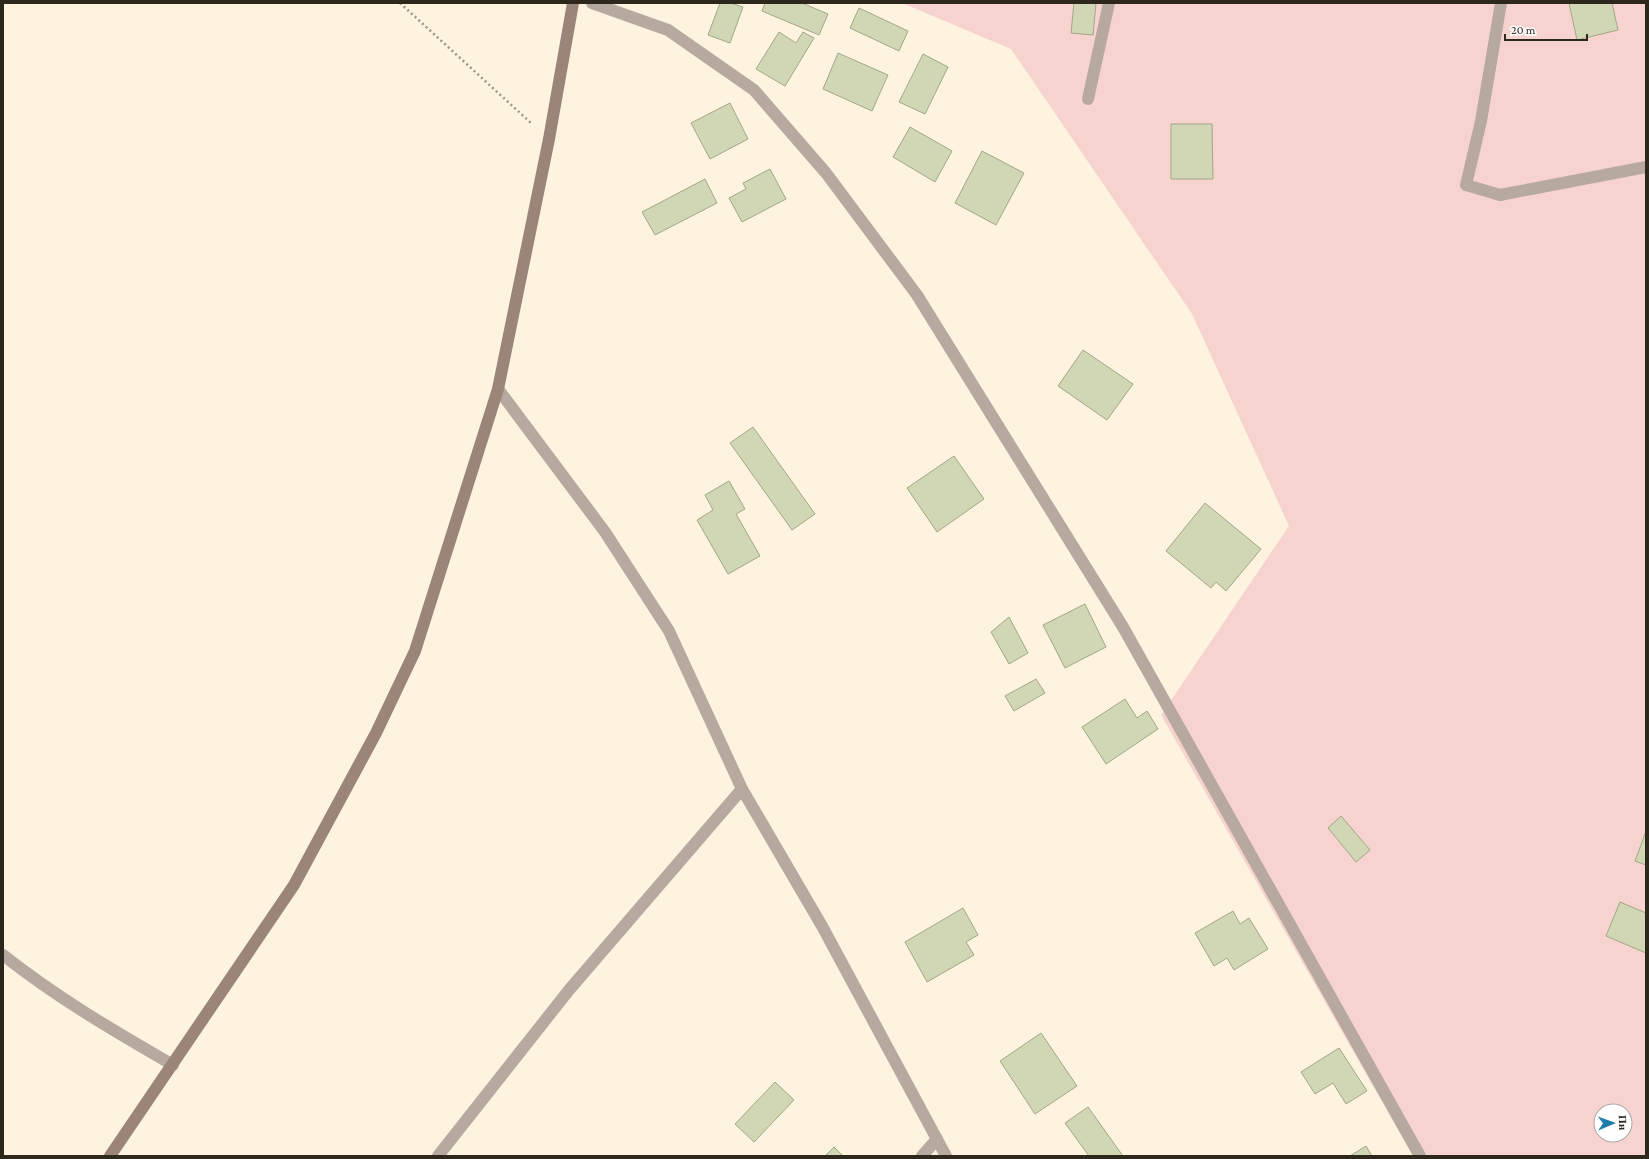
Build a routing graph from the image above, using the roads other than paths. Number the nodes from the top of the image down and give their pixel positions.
1 (573, 3) edge
2 (592, 3) edge
3 (1109, 3) edge
4 (1501, 3) edge
5 (1088, 99) dead end
6 (1646, 167) edge
7 (498, 389) junction
8 (742, 789) junction
9 (3, 955) edge
10 (173, 1065) junction
11 (937, 1139) junction
12 (110, 1156) edge
13 (438, 1156) edge
14 (922, 1156) edge
15 (946, 1156) edge
16 (1420, 1156) edge

1 - 7 main road
2 - 16 street
3 - 5 street
4 - 6 street
7 - 8 street
7 - 10 main road
8 - 11 street
8 - 13 street
9 - 10 street
10 - 12 main road
11 - 14 street
11 - 15 street

